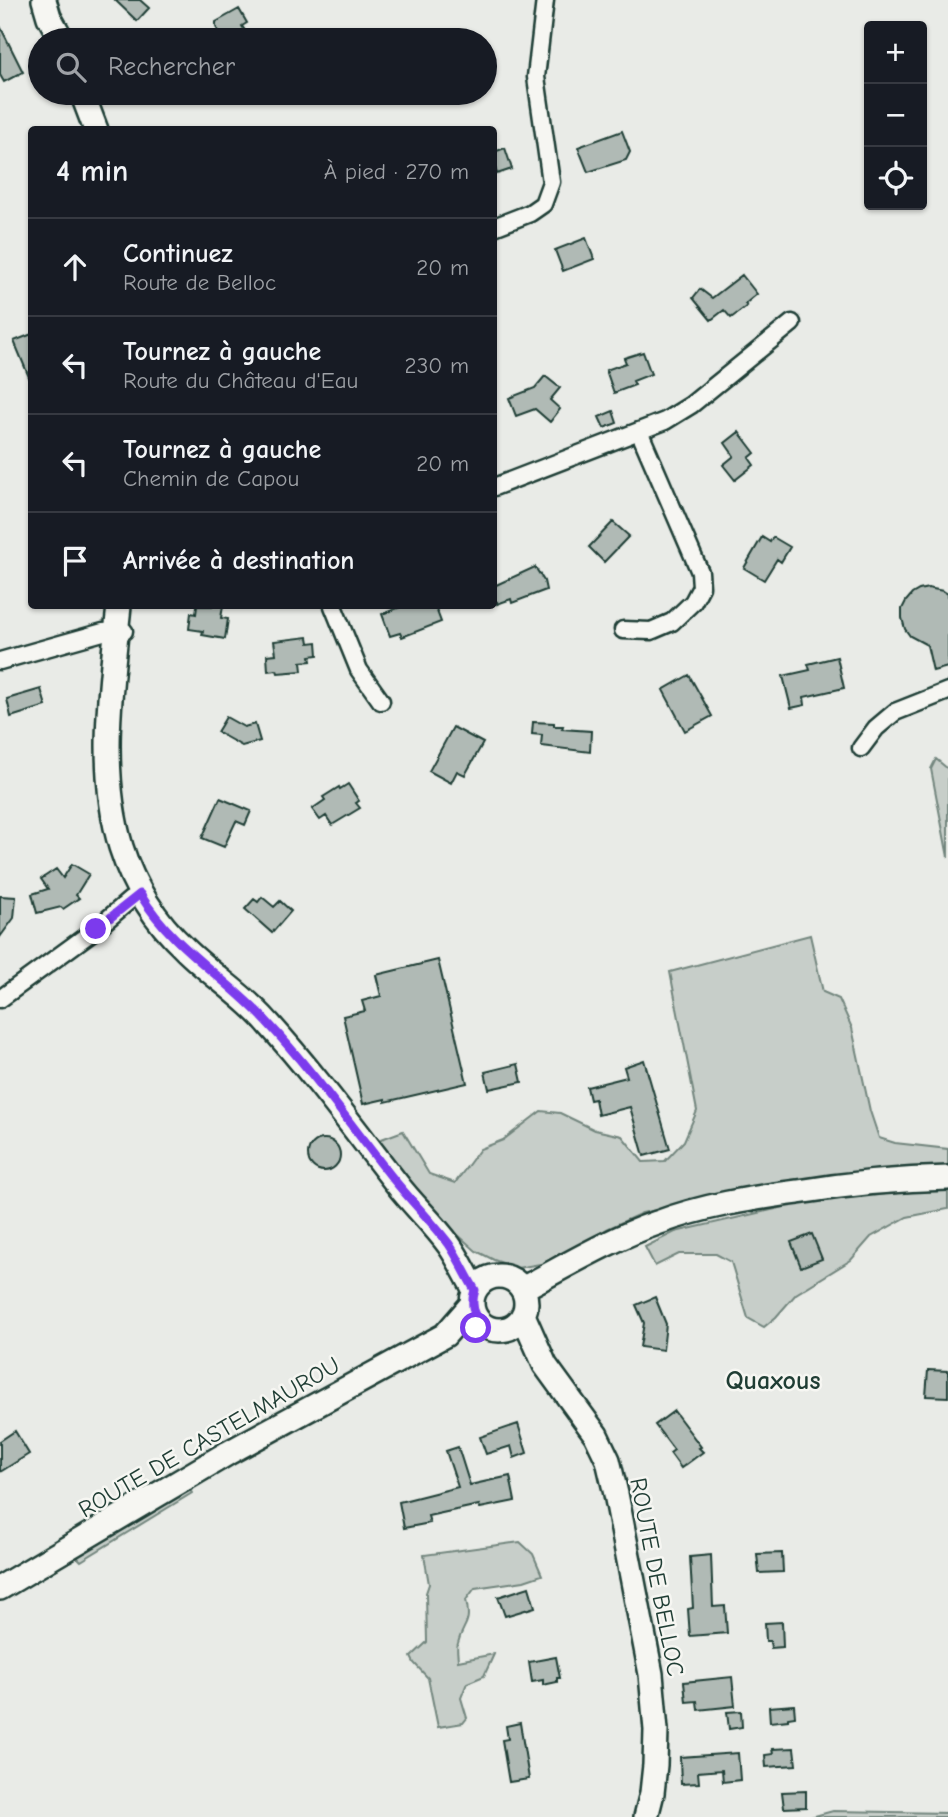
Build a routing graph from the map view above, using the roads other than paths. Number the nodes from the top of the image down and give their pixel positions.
1 (44, 0) edge
2 (55, 0) edge
3 (545, 0) edge
4 (56, 28) edge
5 (60, 28) edge
6 (87, 105) edge
7 (94, 126) edge
8 (497, 226) edge
9 (792, 323) dead end
10 (639, 431) junction
11 (497, 486) edge
12 (120, 609) edge
13 (126, 609) edge
14 (334, 609) edge
15 (623, 630) dead end
16 (120, 631) junction
17 (0, 661) edge
18 (948, 691) edge
19 (381, 702) dead end
20 (861, 748) dead end
21 (140, 894) junction
22 (0, 999) edge
23 (948, 1178) edge
24 (522, 1289) junction
25 (480, 1290) junction
26 (523, 1315) junction
27 (494, 1328) junction
28 (445, 1335) junction
29 (545, 1365) junction
30 (0, 1588) edge
31 (646, 1817) edge

1 - 4 street
2 - 5 street
3 - 8 street
6 - 7 street
9 - 10 street
10 - 11 street
10 - 15 street
12 - 16 street
13 - 16 street
14 - 19 street
16 - 17 street
16 - 21 street, ROUTE DE BELLOC
18 - 20 street
21 - 22 street
21 - 25 street, ROUTE DE BELLOC
23 - 24 street
24 - 25 street
24 - 26 street, ROUTE DE BELLOC
25 - 27 street, ROUTE DE BELLOC
25 - 28 street, ROUTE DE CASTELMAUROU
26 - 27 street
26 - 29 street, ROUTE DE BELLOC
27 - 28 street, ROUTE DE CASTELMAUROU
27 - 29 street, ROUTE DE BELLOC
28 - 30 street, ROUTE DE CASTELMAUROU
29 - 31 street, ROUTE DE BELLOC

